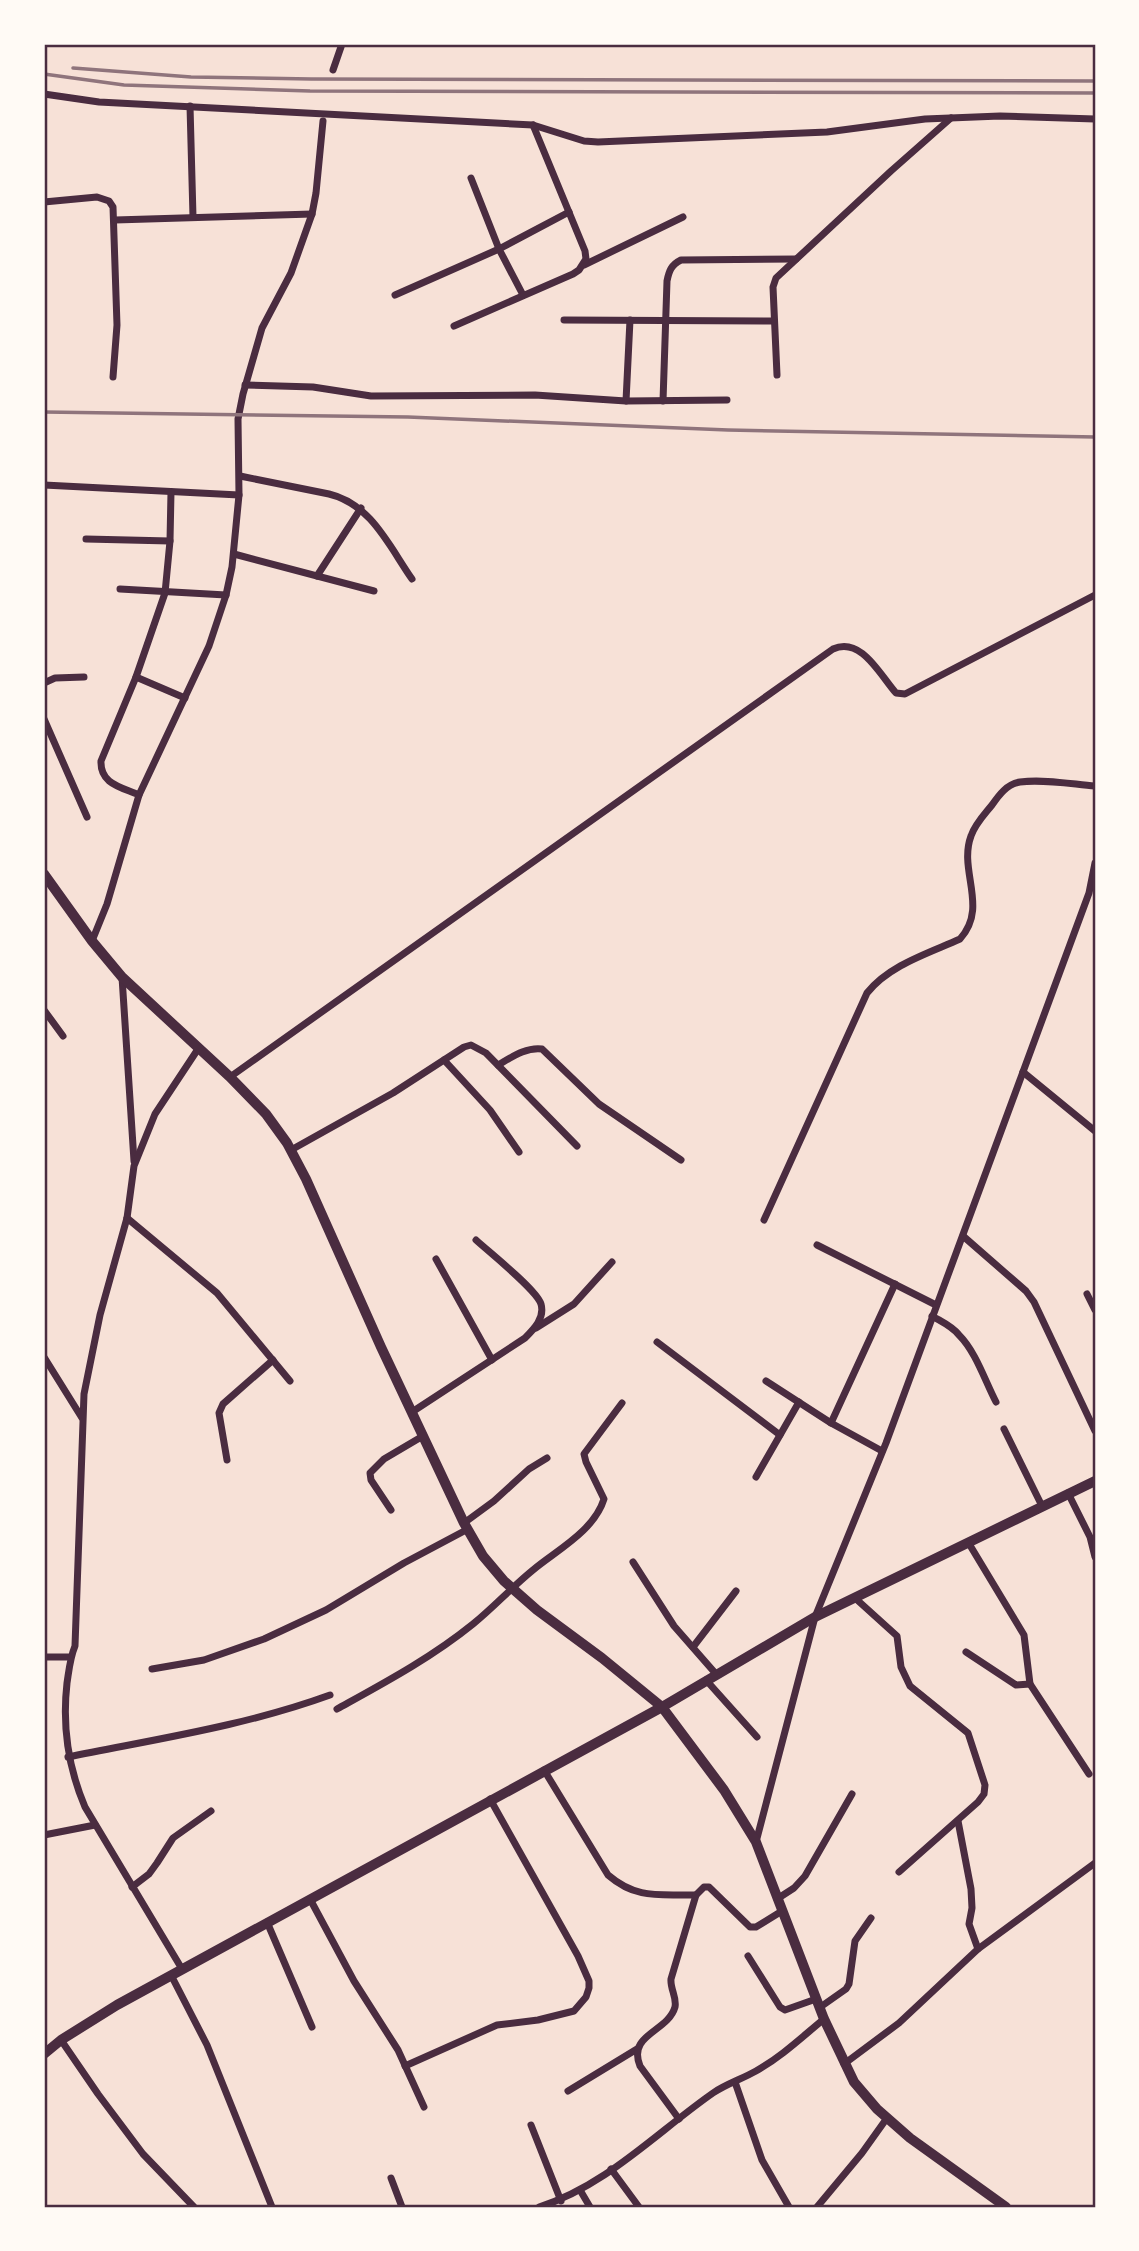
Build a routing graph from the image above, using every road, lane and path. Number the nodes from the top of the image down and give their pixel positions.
1 (342, 44) edge
2 (333, 70) dead end
3 (44, 94) edge
4 (190, 106) junction
5 (952, 118) junction
6 (1095, 119) edge
7 (323, 121) dead end
8 (533, 125) junction
9 (471, 178) dead end
10 (44, 202) edge
11 (569, 212) junction
12 (313, 214) junction
13 (193, 217) junction
14 (683, 217) dead end
15 (115, 220) junction
16 (499, 249) junction
17 (796, 259) junction
18 (583, 266) junction
19 (395, 295) dead end
20 (523, 296) junction
21 (564, 320) dead end
22 (630, 320) junction
23 (666, 320) junction
24 (774, 321) junction
25 (454, 326) dead end
26 (777, 375) dead end
27 (113, 377) dead end
28 (246, 385) junction
29 (727, 400) dead end
30 (626, 401) junction
31 (663, 401) junction
32 (240, 476) junction
33 (44, 485) edge
34 (171, 492) junction
35 (239, 495) junction
36 (361, 509) junction
37 (86, 539) dead end
38 (170, 541) junction
39 (234, 554) junction
40 (317, 576) junction
41 (412, 579) dead end
42 (120, 589) dead end
43 (374, 591) dead end
44 (165, 593) junction
45 (226, 595) junction
46 (1095, 595) edge
47 (84, 677) dead end
48 (136, 677) junction
49 (44, 682) edge
50 (185, 698) junction
51 (44, 719) edge
52 (1095, 786) edge
53 (139, 795) junction
54 (87, 817) dead end
55 (1095, 863) edge
56 (44, 874) edge
57 (92, 941) junction
58 (122, 977) junction
59 (44, 1010) edge
60 (63, 1036) dead end
61 (198, 1049) junction
62 (444, 1060) junction
63 (498, 1065) junction
64 (1023, 1072) junction
65 (230, 1077) junction
66 (1095, 1131) edge
67 (577, 1146) dead end
68 (291, 1150) junction
69 (519, 1152) dead end
70 (681, 1160) dead end
71 (134, 1166) junction
72 (127, 1218) junction
73 (764, 1220) dead end
74 (962, 1236) junction
75 (476, 1240) dead end
76 (817, 1245) dead end
77 (436, 1259) dead end
78 (612, 1262) dead end
79 (895, 1284) junction
80 (1087, 1294) dead end
81 (936, 1305) junction
82 (1095, 1310) edge
83 (932, 1316) junction
84 (532, 1331) junction
85 (657, 1342) dead end
86 (44, 1357) edge
87 (273, 1360) junction
88 (492, 1360) junction
89 (290, 1381) dead end
90 (766, 1381) dead end
91 (622, 1402) dead end
92 (799, 1402) junction
93 (996, 1402) dead end
94 (412, 1412) junction
95 (83, 1419) junction
96 (831, 1423) junction
97 (1004, 1429) dead end
98 (1095, 1431) edge
99 (780, 1435) junction
100 (423, 1436) junction
101 (883, 1451) junction
102 (547, 1458) dead end
103 (227, 1460) dead end
104 (756, 1477) dead end
105 (1095, 1481) edge
106 (1068, 1493) junction
107 (1042, 1506) junction
108 (391, 1510) dead end
109 (466, 1526) junction
110 (968, 1542) junction
111 (1095, 1558) edge
112 (633, 1562) dead end
113 (512, 1588) junction
114 (736, 1591) dead end
115 (855, 1598) junction
116 (815, 1617) junction
117 (693, 1647) junction
118 (966, 1653) dead end
119 (44, 1657) edge
120 (70, 1657) junction
121 (152, 1669) dead end
122 (716, 1674) junction
123 (706, 1680) junction
124 (1030, 1684) junction
125 (330, 1695) dead end
126 (662, 1707) junction
127 (337, 1709) dead end
128 (757, 1737) dead end
129 (68, 1756) junction
130 (544, 1770) junction
131 (1089, 1774) dead end
132 (852, 1794) dead end
133 (491, 1799) junction
134 (211, 1811) dead end
135 (957, 1821) junction
136 (95, 1825) junction
137 (44, 1835) edge
138 (756, 1842) junction
139 (1095, 1863) edge
140 (899, 1872) dead end
141 (132, 1887) junction
142 (696, 1895) junction
143 (310, 1899) junction
144 (777, 1899) junction
145 (782, 1911) junction
146 (871, 1918) dead end
147 (267, 1922) junction
148 (978, 1949) junction
149 (748, 1956) dead end
150 (182, 1969) junction
151 (171, 1975) junction
152 (818, 2003) junction
153 (824, 2020) junction
154 (312, 2027) dead end
155 (61, 2039) junction
156 (637, 2049) junction
157 (44, 2054) edge
158 (844, 2064) junction
159 (405, 2066) junction
160 (735, 2082) junction
161 (568, 2091) dead end
162 (424, 2107) dead end
163 (887, 2118) junction
164 (679, 2119) junction
165 (531, 2125) dead end
166 (611, 2169) junction
167 (391, 2178) dead end
168 (580, 2190) junction
169 (561, 2200) junction
170 (194, 2207) edge
171 (272, 2207) edge
172 (402, 2207) edge
173 (540, 2207) edge
174 (590, 2207) edge
175 (639, 2207) edge
176 (789, 2207) edge
177 (817, 2207) edge
178 (1006, 2207) edge

1 - 2 street
3 - 4 street
4 - 8 street
4 - 13 street
5 - 6 street
5 - 8 street
5 - 17 street
7 - 12 street
8 - 11 street
9 - 16 street
10 - 15 street
11 - 16 street
11 - 18 street
12 - 13 street
12 - 28 street
13 - 15 street
14 - 18 street
15 - 27 street
16 - 19 street
16 - 20 street
17 - 23 street
17 - 24 street
18 - 20 street
20 - 25 street
21 - 22 street
22 - 23 street
22 - 30 street
23 - 24 street
23 - 31 street
24 - 26 street
28 - 30 street
28 - 32 street
29 - 31 street
30 - 31 street
32 - 35 street
32 - 36 street
33 - 34 street
34 - 35 street
34 - 38 street
35 - 39 street
36 - 40 street
36 - 41 street
37 - 38 street
38 - 44 street
39 - 40 street
39 - 45 street
40 - 43 street
42 - 44 street
44 - 45 street
44 - 48 street
45 - 50 street
46 - 65 street
47 - 49 street
48 - 50 street
48 - 53 street
50 - 53 street
51 - 54 street
52 - 73 street
53 - 57 street
55 - 64 street
56 - 57 street
57 - 58 street
58 - 61 street
58 - 71 street
59 - 60 street
61 - 65 street
61 - 71 street
62 - 63 street
62 - 68 street
62 - 69 street
63 - 67 street
63 - 70 street
64 - 66 street
64 - 74 street
65 - 68 street
68 - 94 street
71 - 72 street
72 - 87 street
72 - 95 street
74 - 81 street
74 - 98 street
75 - 84 street
76 - 79 street
77 - 88 street
78 - 84 street
79 - 81 street
79 - 96 street
80 - 82 street
81 - 83 street
83 - 93 street
83 - 101 street
84 - 88 street
85 - 99 street
86 - 95 street
87 - 89 street
87 - 103 street
88 - 94 street
90 - 92 street
91 - 113 street
92 - 96 street
92 - 99 street
94 - 100 street
95 - 120 street
96 - 101 street
97 - 107 street
99 - 104 street
100 - 108 street
100 - 109 street
101 - 116 street
102 - 109 street
105 - 106 street
106 - 107 street
106 - 111 street
107 - 110 street
109 - 113 street
109 - 121 street
110 - 115 street
110 - 124 street
112 - 117 street
113 - 126 street
113 - 127 street
114 - 117 street
115 - 116 street
115 - 135 street
116 - 122 street
116 - 138 street
117 - 122 street
118 - 124 street
119 - 120 street
120 - 129 street
122 - 123 street
123 - 126 street
123 - 128 street
124 - 131 street
125 - 129 street
126 - 130 street
126 - 138 street
129 - 136 street
130 - 133 street
130 - 142 street
132 - 144 street
133 - 143 street
133 - 159 street
134 - 141 street
135 - 140 street
135 - 148 street
136 - 137 street
136 - 141 street
138 - 144 street
139 - 148 street
141 - 150 street
142 - 145 street
142 - 156 street
143 - 147 street
143 - 159 street
144 - 145 street
145 - 152 street
146 - 152 street
147 - 150 street
147 - 154 street
148 - 158 street
149 - 152 street
150 - 151 street
151 - 155 street
151 - 171 street
152 - 153 street
153 - 158 street
153 - 160 street
155 - 157 street
155 - 170 street
156 - 161 street
156 - 164 street
158 - 163 street
159 - 162 street
160 - 164 street
160 - 176 street
163 - 177 street
163 - 178 street
164 - 166 street
165 - 169 street
166 - 168 street
166 - 175 street
167 - 172 street
168 - 169 street
168 - 174 street
169 - 173 street

